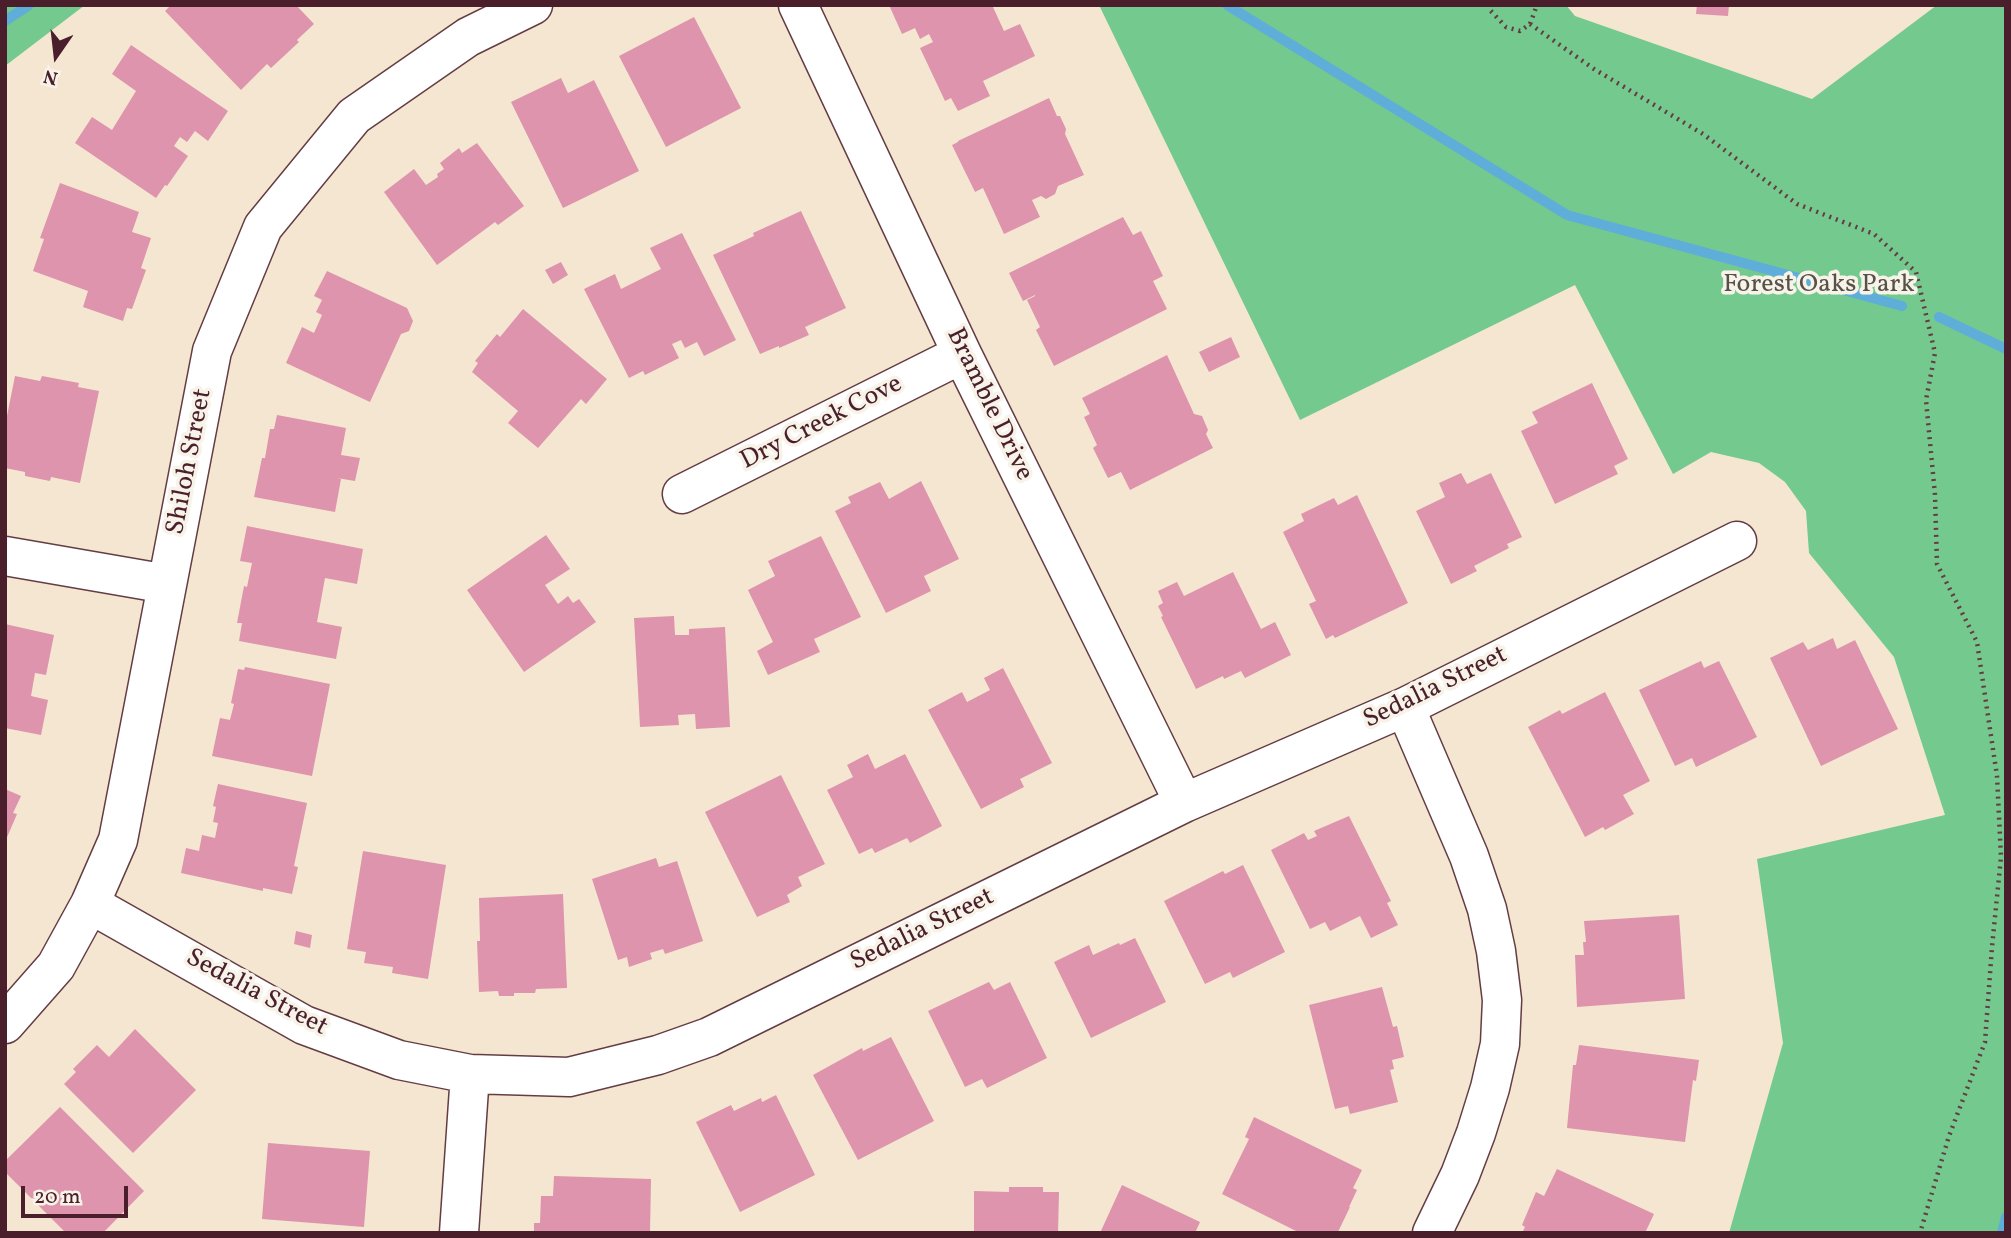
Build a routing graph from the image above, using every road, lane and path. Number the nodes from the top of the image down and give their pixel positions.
1 (533, 5) edge
2 (799, 5) edge
3 (1488, 5) edge
4 (1537, 5) edge
5 (1531, 24) junction
6 (962, 354) junction
7 (682, 494) dead end
8 (1737, 541) dead end
9 (5, 556) edge
10 (167, 584) junction
11 (1405, 707) junction
12 (1184, 803) junction
13 (90, 904) junction
14 (5, 1024) edge
15 (470, 1074) junction
16 (459, 1233) edge
17 (1432, 1233) edge
18 (1920, 1233) edge

1 - 10 street, Shiloh Street
2 - 6 street, Bramble Drive
3 - 5 path
4 - 5 path
5 - 18 path
6 - 7 street, Dry Creek Cove
6 - 12 street, Bramble Drive
8 - 11 street, Sedalia Street
9 - 10 street
10 - 13 street, Shiloh Street
11 - 12 street, Sedalia Street
11 - 17 street
12 - 15 street, Sedalia Street
13 - 14 street, Shiloh Street
13 - 15 street, Sedalia Street
15 - 16 street

